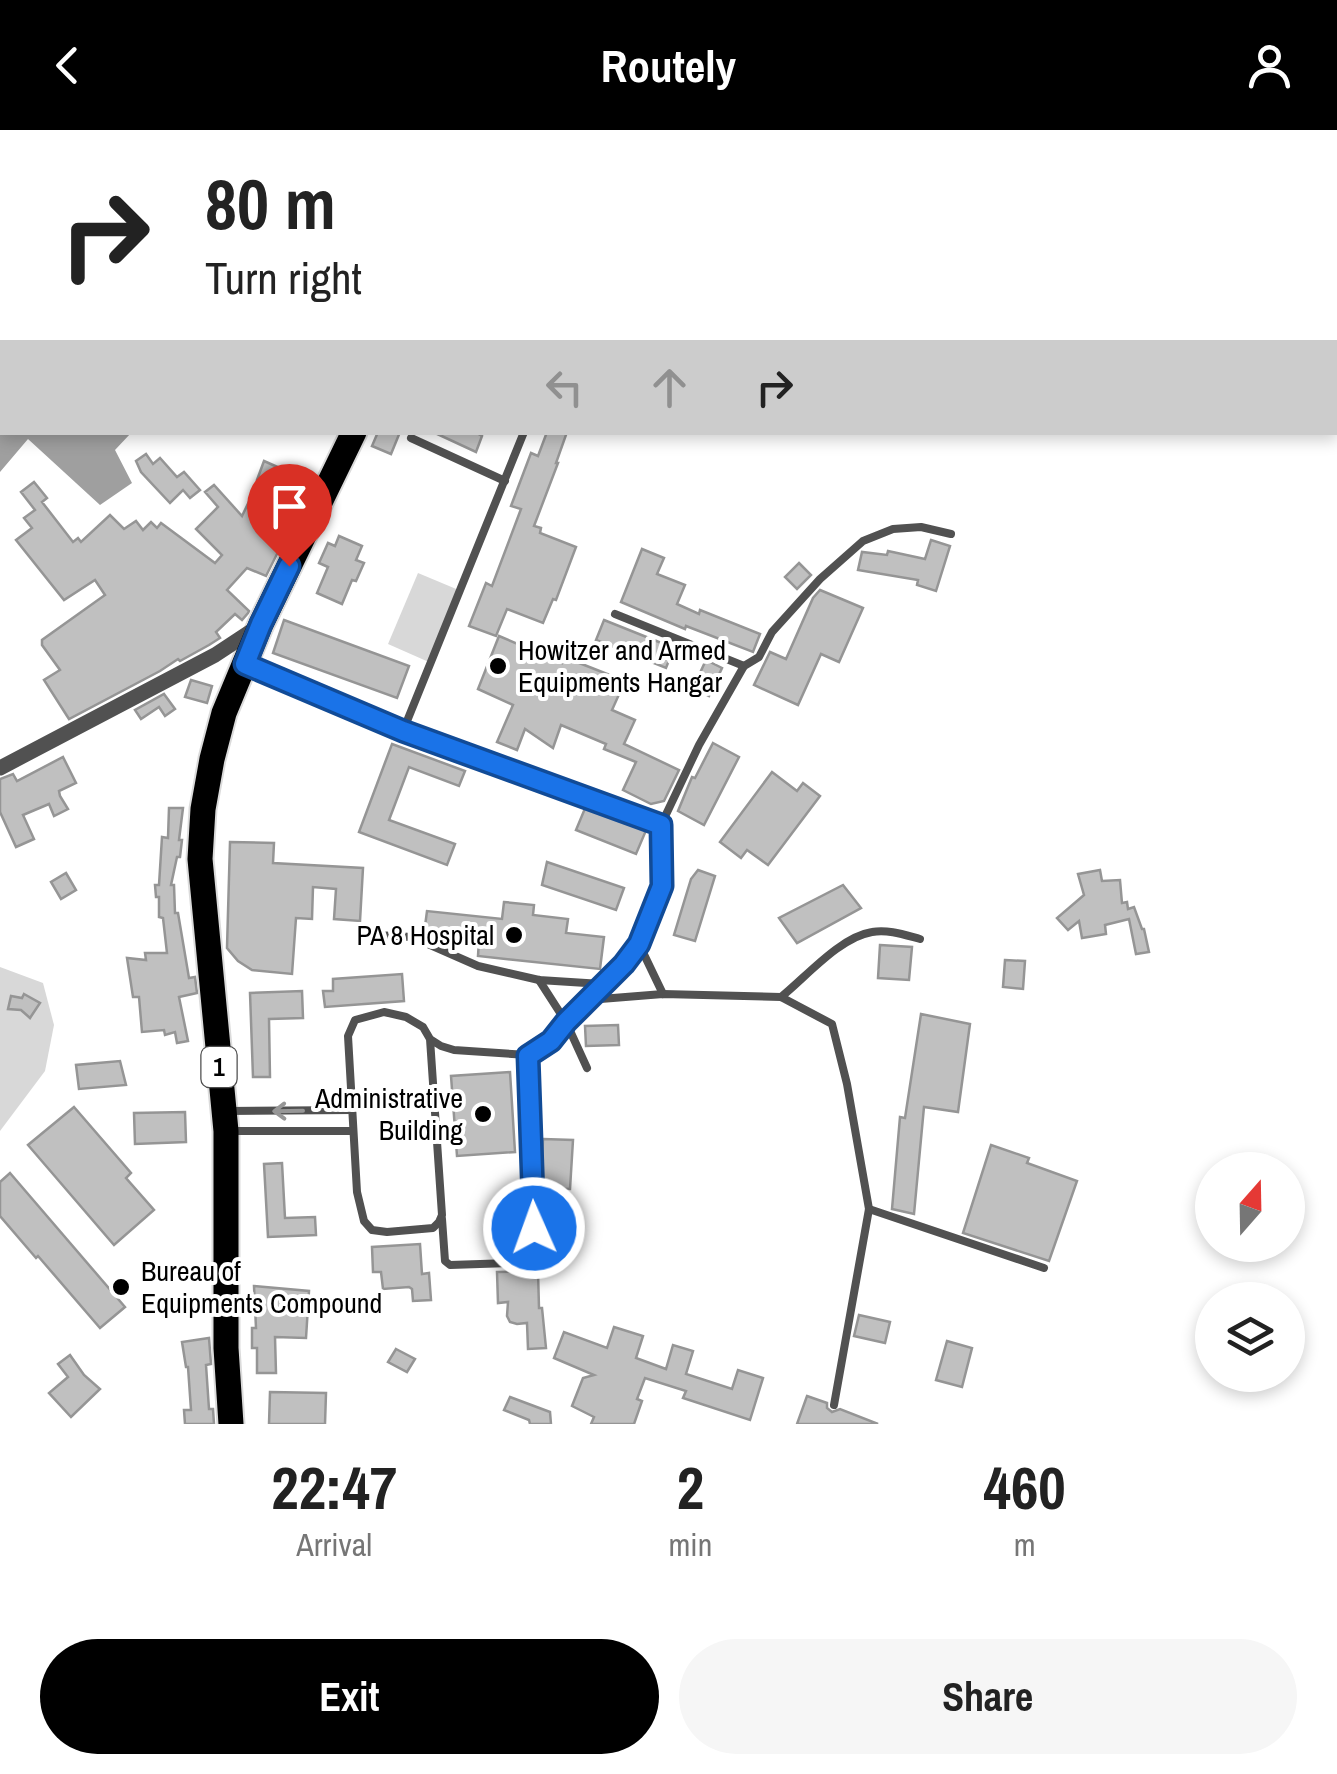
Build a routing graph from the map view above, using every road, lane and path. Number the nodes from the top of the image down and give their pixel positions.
1 (353, 435) edge
2 (523, 435) edge
3 (411, 438) dead end
4 (504, 481) junction
5 (951, 534) dead end
6 (615, 614) dead end
7 (261, 624) junction
8 (215, 655) junction
9 (744, 666) junction
10 (242, 671) junction
11 (403, 731) junction
12 (0, 768) edge
13 (661, 825) junction
14 (359, 934) dead end
15 (920, 938) dead end
16 (639, 944) junction
17 (539, 980) junction
18 (603, 984) junction
19 (663, 994) junction
20 (780, 997) junction
21 (588, 1000) junction
22 (566, 1022) junction
23 (430, 1039) junction
24 (528, 1056) junction
25 (586, 1068) dead end
26 (352, 1110) junction
27 (225, 1121) junction
28 (354, 1131) junction
29 (869, 1209) junction
30 (442, 1214) junction
31 (1044, 1268) dead end
32 (834, 1405) dead end
33 (231, 1424) edge

1 - 7 highway, 1
2 - 4 lane
3 - 4 lane
4 - 11 lane
5 - 9 lane
6 - 9 lane
7 - 8 street
7 - 10 highway, 1
8 - 10 street
8 - 12 street
9 - 13 lane
10 - 11 lane
10 - 27 highway, 1
11 - 13 lane
13 - 16 lane
14 - 17 lane
15 - 20 lane
16 - 18 lane
16 - 19 lane
17 - 18 lane
17 - 22 lane
18 - 21 lane
19 - 20 lane
19 - 21 lane
20 - 29 lane
21 - 22 lane
22 - 24 lane
22 - 25 lane
23 - 24 lane
23 - 26 lane
23 - 30 lane
24 - 30 lane
26 -> 27 lane
26 - 28 lane
27 - 28 lane
27 - 33 highway, 1
28 - 30 lane
29 - 31 lane
29 - 32 lane

